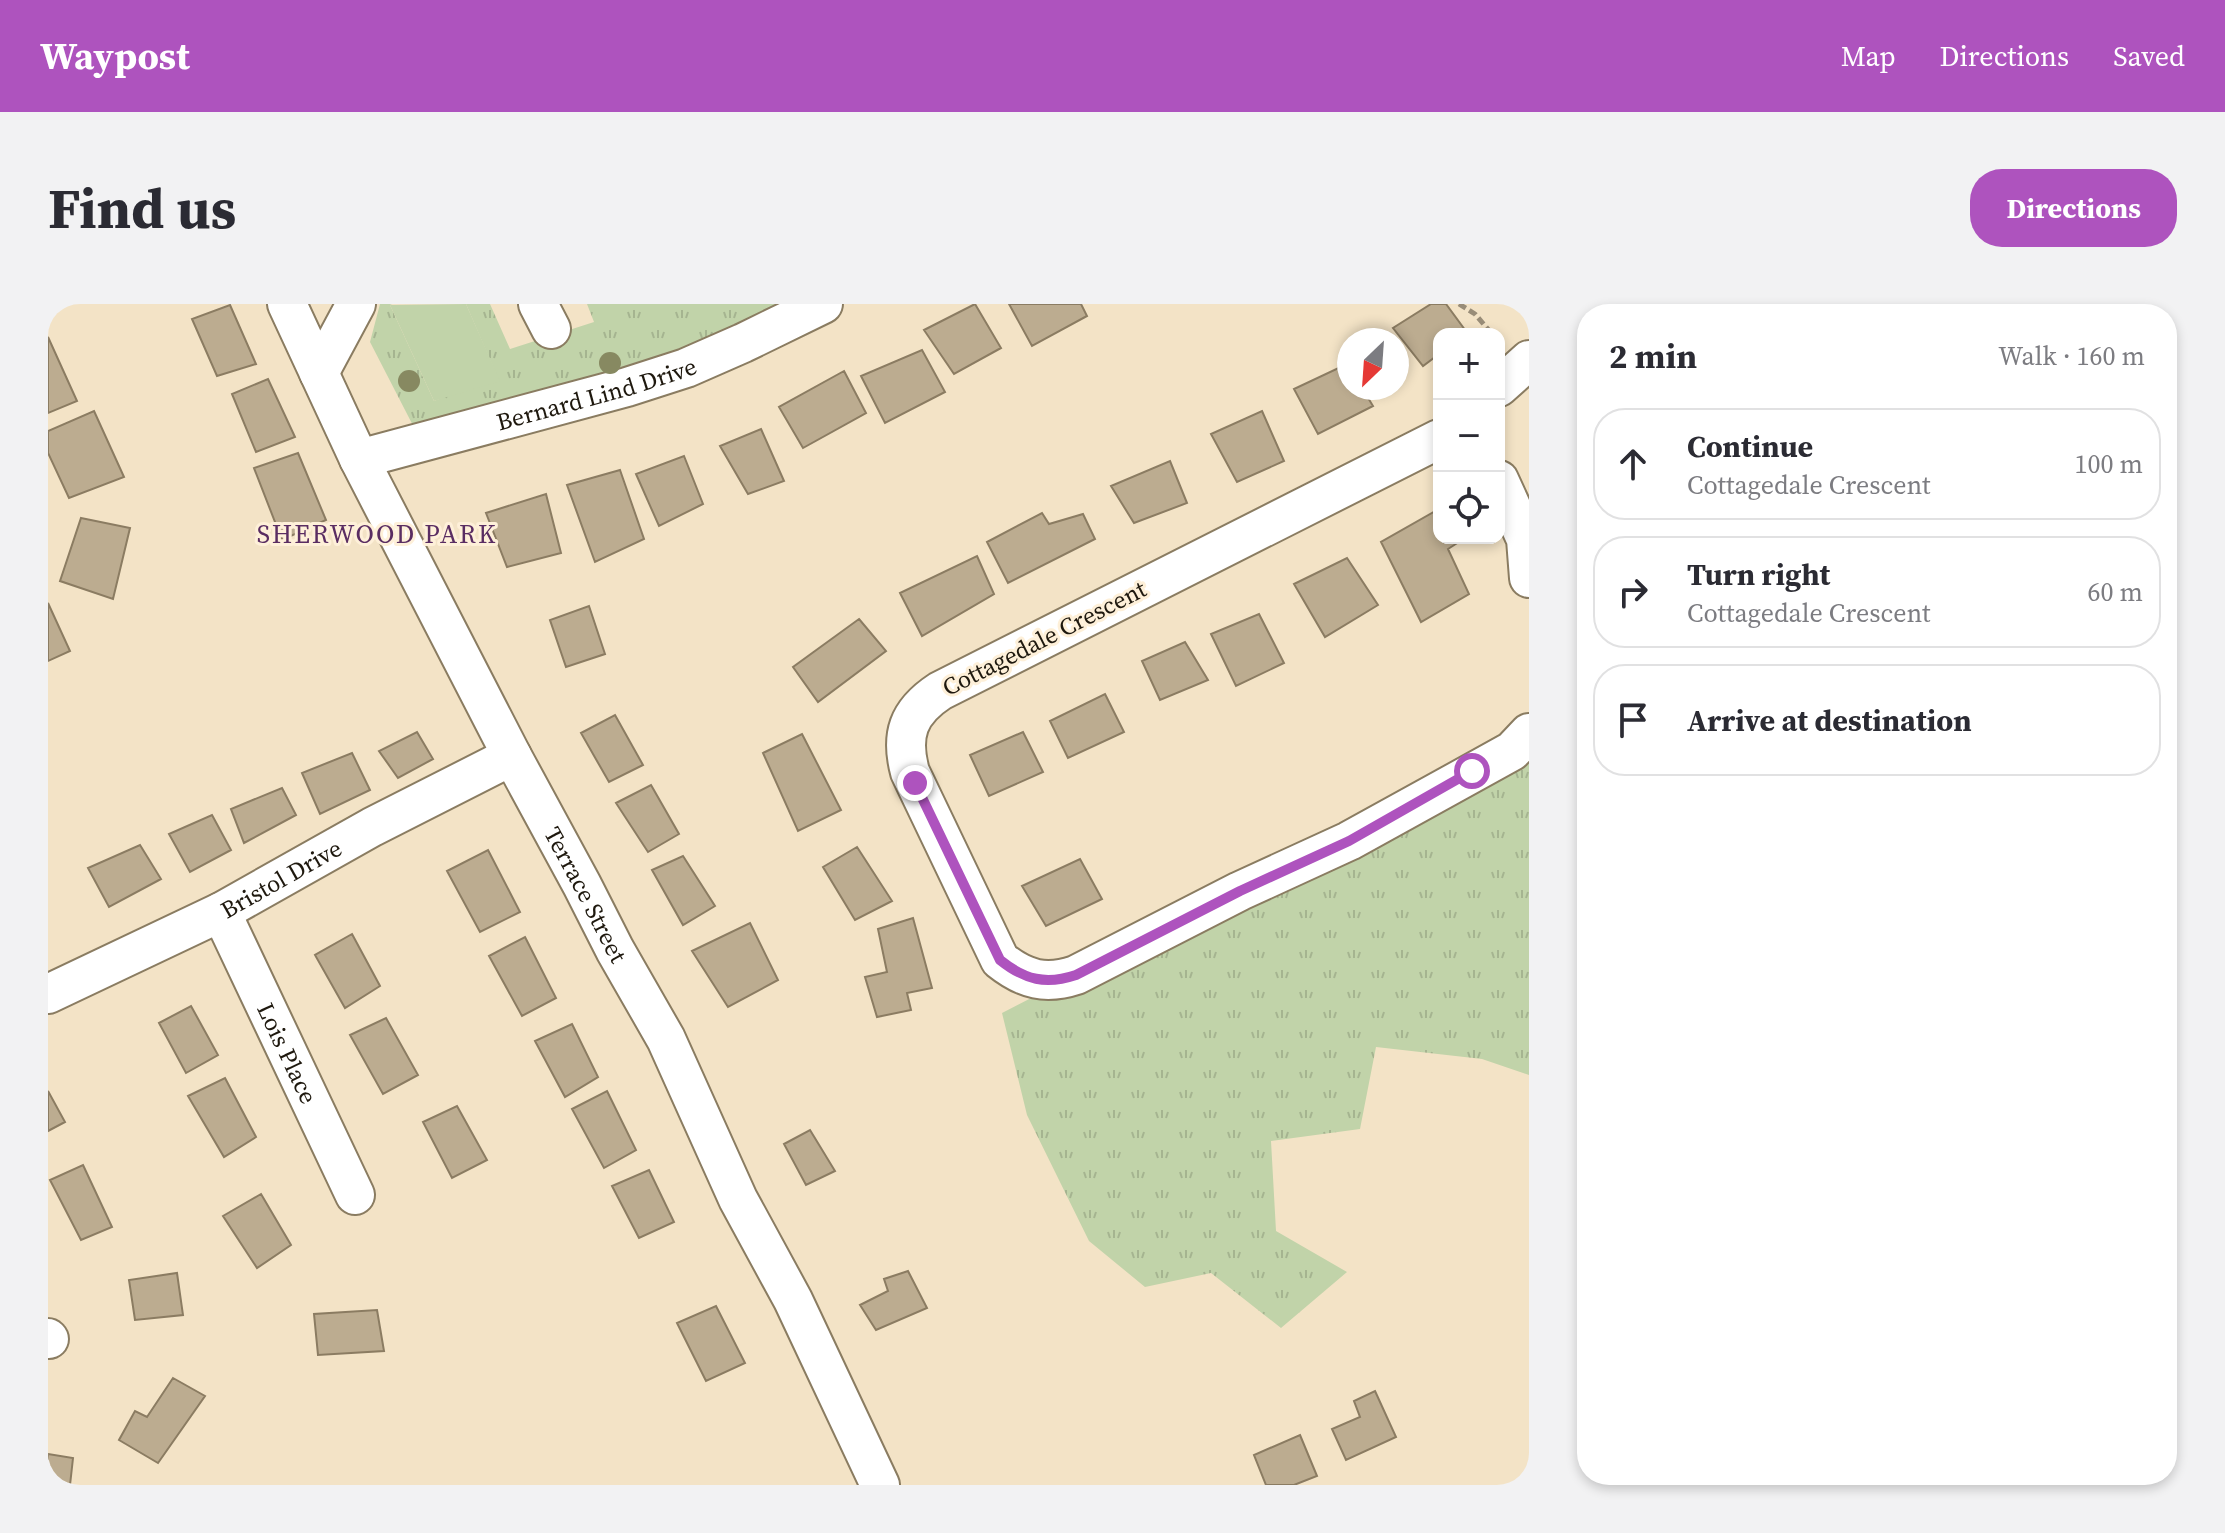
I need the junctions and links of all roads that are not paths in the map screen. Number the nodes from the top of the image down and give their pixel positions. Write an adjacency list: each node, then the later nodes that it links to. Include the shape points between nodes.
1 (287, 304): 5 (street, Terrace Street)
2 (356, 304): 5 (street)
3 (823, 304): 8 (street, Bernard Lind Drive, via 686,368)
4 (1529, 360): 6 (street)
5 (319, 373): 8 (street, Terrace Street)
6 (1505, 382)
7 (1433, 442): 11 (street, Cottagedale Crescent, via 940,691 918,711 907,731 910,772 1000,960 1022,975 1057,981 1349,841 1512,751)
8 (359, 459): 12 (street, Terrace Street)
9 (1505, 493): 10 (street, via 1526,539)
10 (1529, 578)
11 (1529, 733)
12 (512, 756): 13 (street, Bristol Drive); 16 (street, Terrace Street, via 666,1039 738,1199 793,1300)
13 (221, 912): 14 (street, Bristol Drive); 15 (street, Lois Place)
14 (48, 994)
15 (355, 1195)
16 (880, 1485)

